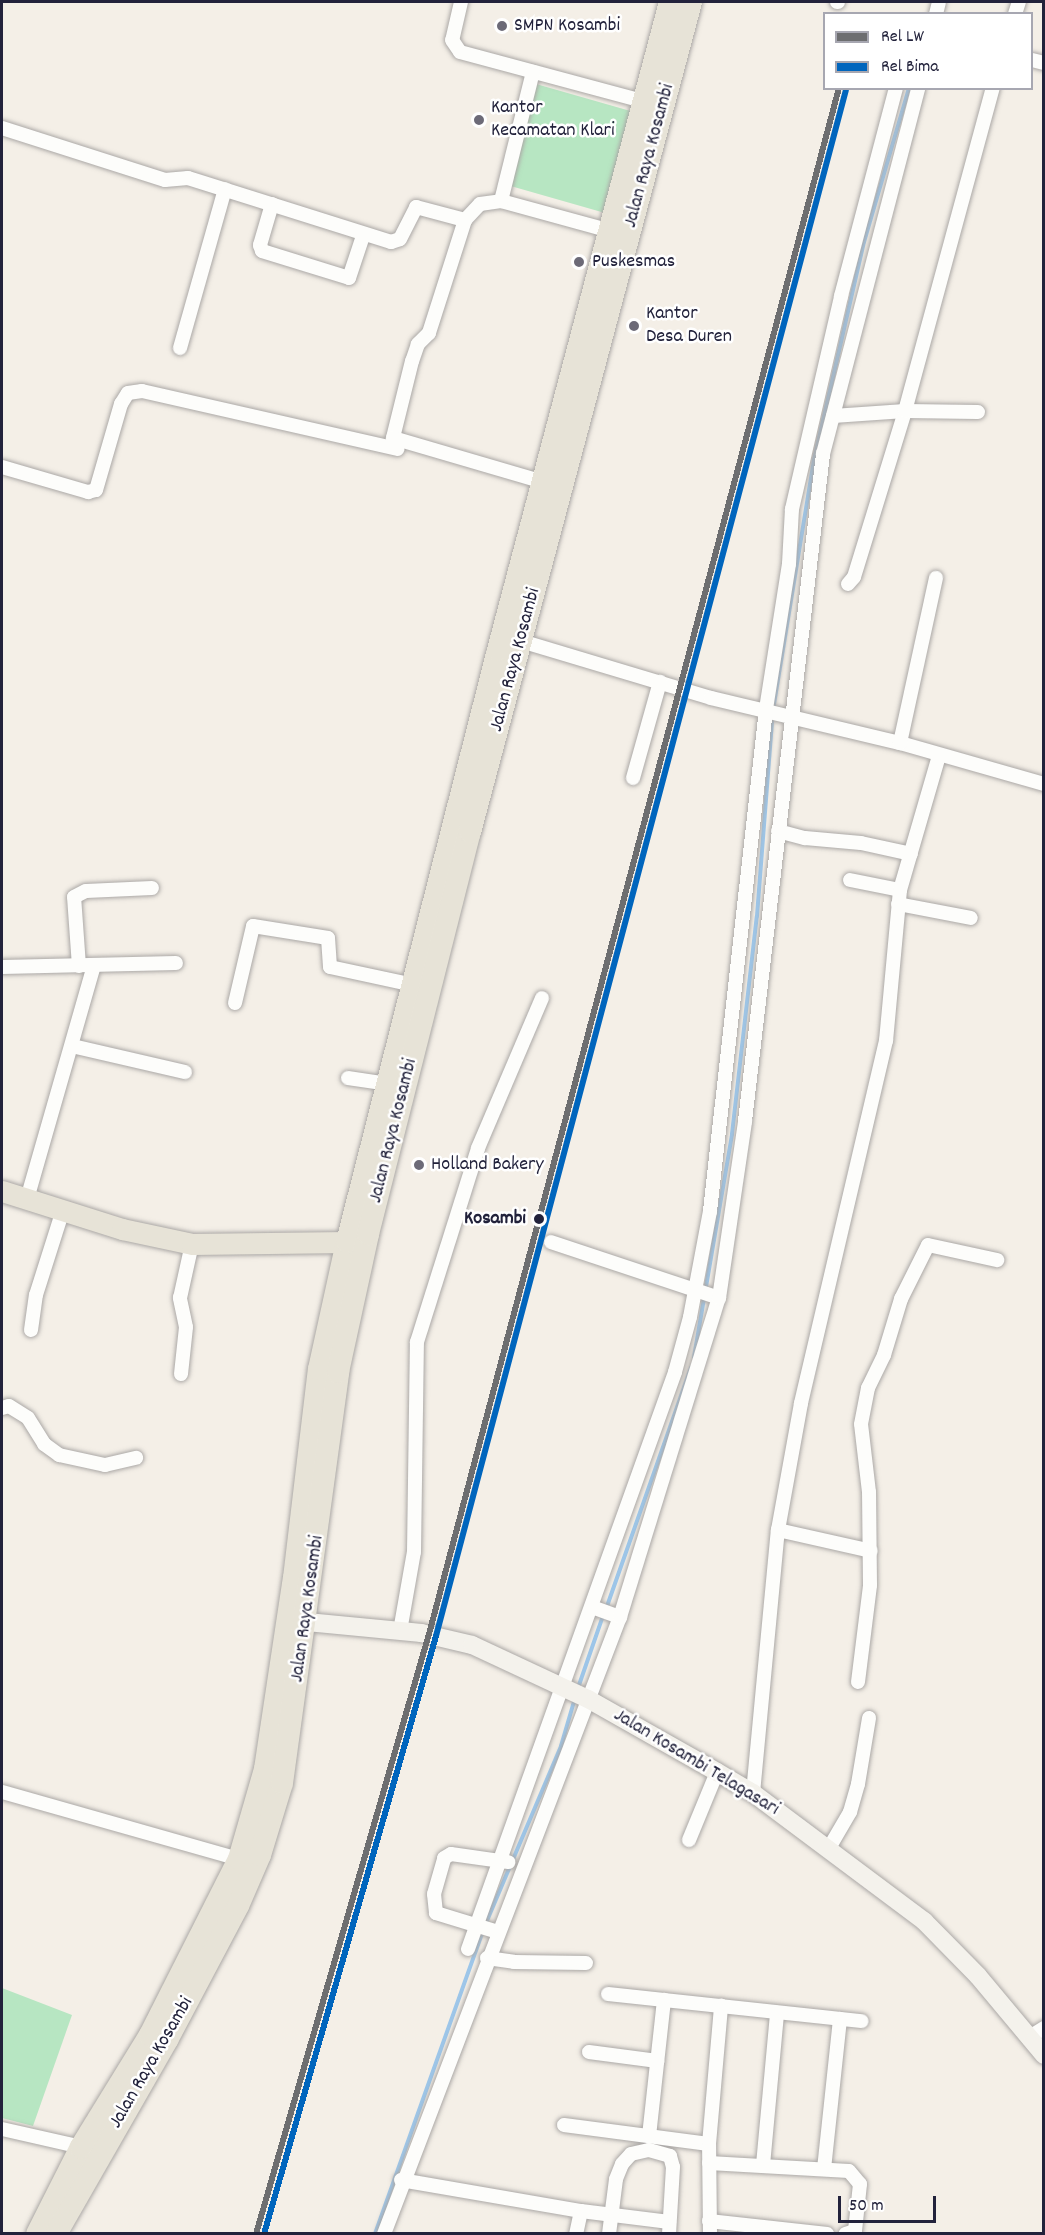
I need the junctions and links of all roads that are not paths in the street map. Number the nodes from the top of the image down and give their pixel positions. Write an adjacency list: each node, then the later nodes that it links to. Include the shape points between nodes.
1 (461, 2): 4 (street, via 452,40 457,50)
2 (670, 2): 7 (highway, Jalan Raya Kosambi)
3 (691, 2): 13 (highway, Jalan Raya Kosambi)
4 (533, 72): 7 (street); 10 (street)
5 (992, 90): 17 (street)
6 (906, 93): 15 (street); 15 (street)
7 (643, 101): 13 (highway, Jalan Raya Kosambi)
8 (2, 128): 9 (street, via 165,180 179,176)
9 (225, 189): 11 (street); 16 (street)
10 (501, 201): 12 (street, via 480,204); 13 (street)
11 (272, 204): 14 (street); 14 (street, via 260,245 262,251 349,278)
12 (465, 220): 14 (street, via 421,206 412,210 398,240 391,243); 23 (street, via 429,333 418,344 412,361 393,438)
13 (618, 233): 23 (highway, Jalan Raya Kosambi); 27 (highway, Jalan Raya Kosambi)
14 (363, 236)
15 (852, 300): 19 (street); 19 (street)
16 (180, 348)
17 (905, 411): 18 (street); 19 (street); 26 (street, via 854,577)
18 (978, 412)
19 (822, 424): 21 (street); 21 (street)
20 (397, 449): 22 (street, via 134,391 121,404 96,490 88,492)
21 (814, 449): 24 (street); 24 (street, via 792,509)
22 (2, 467)
23 (543, 482): 44 (highway, Jalan Raya Kosambi)
24 (798, 565): 29 (street); 29 (street)
25 (936, 578): 30 (street)
26 (848, 584)
27 (521, 641): 28 (street); 67 (highway, Jalan Raya Kosambi, via 365,1245 338,1372)
28 (660, 682): 29 (street); 32 (street)
29 (778, 712): 30 (street); 34 (street); 58 (street, via 710,1211)
30 (900, 743): 31 (street)
31 (939, 756): 33 (street); 35 (street)
32 (633, 778)
33 (1044, 784)
34 (778, 831): 35 (street); 58 (street, via 741,1156)
35 (911, 854): 38 (street)
36 (850, 880): 38 (street)
37 (152, 888): 41 (street, via 86,891 74,897)
38 (899, 897): 39 (street); 63 (street, via 886,1041 803,1391)
39 (971, 918)
40 (176, 963): 42 (street)
41 (79, 966): 42 (street); 43 (street)
42 (94, 966): 47 (street)
43 (2, 967)
44 (413, 985): 46 (street, via 330,968 328,938 253,926); 50 (highway, Jalan Raya Kosambi)
45 (542, 998): 68 (street, via 478,1148 417,1342 414,1552)
46 (235, 1003)
47 (72, 1046): 48 (street); 52 (street)
48 (185, 1072)
49 (348, 1078): 50 (street)
50 (388, 1084): 54 (highway, Jalan Raya Kosambi)
51 (2, 1191): 52 (main road)
52 (27, 1199): 53 (main road)
53 (63, 1210): 56 (main road, via 122,1229); 59 (street, via 36,1295)
54 (347, 1242): 56 (main road); 77 (highway, Jalan Raya Kosambi, via 319,1369 294,1578 265,1769)
55 (551, 1242): 58 (street)
56 (192, 1244): 60 (street, via 180,1298 186,1328)
57 (997, 1260): 64 (street, via 928,1245 901,1299 861,1410)
58 (708, 1294): 65 (street, via 675,1372); 66 (street)
59 (31, 1330)
60 (182, 1374)
61 (4, 1404): 62 (street, via 28,1418 44,1444 59,1455 105,1465)
62 (136, 1458)
63 (778, 1530): 64 (street); 74 (street)
64 (871, 1551): 69 (street)
65 (596, 1609): 66 (street); 70 (street)
66 (617, 1616): 70 (street)
67 (307, 1622): 68 (main road, Jalan Kosambi Telagasari); 108 (highway, Jalan Raya Kosambi, via 282,1782 260,1855 238,1906 167,2040)
68 (400, 1631): 70 (main road, Jalan Kosambi Telagasari, via 472,1645)
69 (858, 1682)
70 (574, 1692): 72 (main road, Jalan Kosambi Telagasari); 78 (street); 78 (street)
71 (869, 1718): 76 (street, via 856,1794)
72 (717, 1772): 74 (main road, Jalan Kosambi Telagasari); 75 (street)
73 (2, 1791): 77 (street)
74 (753, 1793): 76 (main road, Jalan Kosambi Telagasari)
75 (689, 1840)
76 (829, 1848): 89 (main road, Jalan Kosambi Telagasari, via 924,1921)
77 (239, 1859): 97 (highway, Jalan Raya Kosambi, via 150,2035)
78 (512, 1863): 79 (street); 79 (street); 79 (street, via 451,1854 444,1858 434,1894 436,1913)
79 (487, 1928): 80 (street); 81 (street)
80 (468, 1949)
81 (487, 1958): 82 (street); 101 (street)
82 (586, 1963)
83 (608, 1994): 84 (street)
84 (664, 2000): 85 (street); 92 (street)
85 (721, 2006): 86 (street); 96 (street)
86 (777, 2013): 87 (street); 99 (street)
87 (840, 2019): 88 (street); 100 (street)
88 (862, 2021)
89 (1036, 2033): 91 (main road, Jalan Kosambi Telagasari)
90 (589, 2052): 92 (street)
91 (1044, 2055)
92 (657, 2061): 95 (street)
93 (564, 2124): 95 (street)
94 (2, 2129): 97 (street)
95 (649, 2136): 96 (street)
96 (709, 2144): 98 (street)
97 (81, 2147): 107 (highway, Jalan Raya Kosambi)
98 (709, 2163): 99 (street); 104 (street)
99 (763, 2165): 100 (street)
100 (824, 2169): 113 (street, via 849,2171 860,2184 855,2231)
101 (401, 2180): 102 (street); 109 (street)
102 (581, 2211): 103 (street); 110 (street)
103 (610, 2216): 105 (street); 105 (street, via 622,2164 631,2154 649,2151 670,2156 673,2168); 111 (street)
104 (709, 2227): 106 (street)
105 (669, 2228)
106 (772, 2230): 112 (street)
107 (37, 2234)
108 (56, 2234)
109 (384, 2234)
110 (576, 2234)
111 (609, 2234)
112 (826, 2234)
113 (845, 2234)

